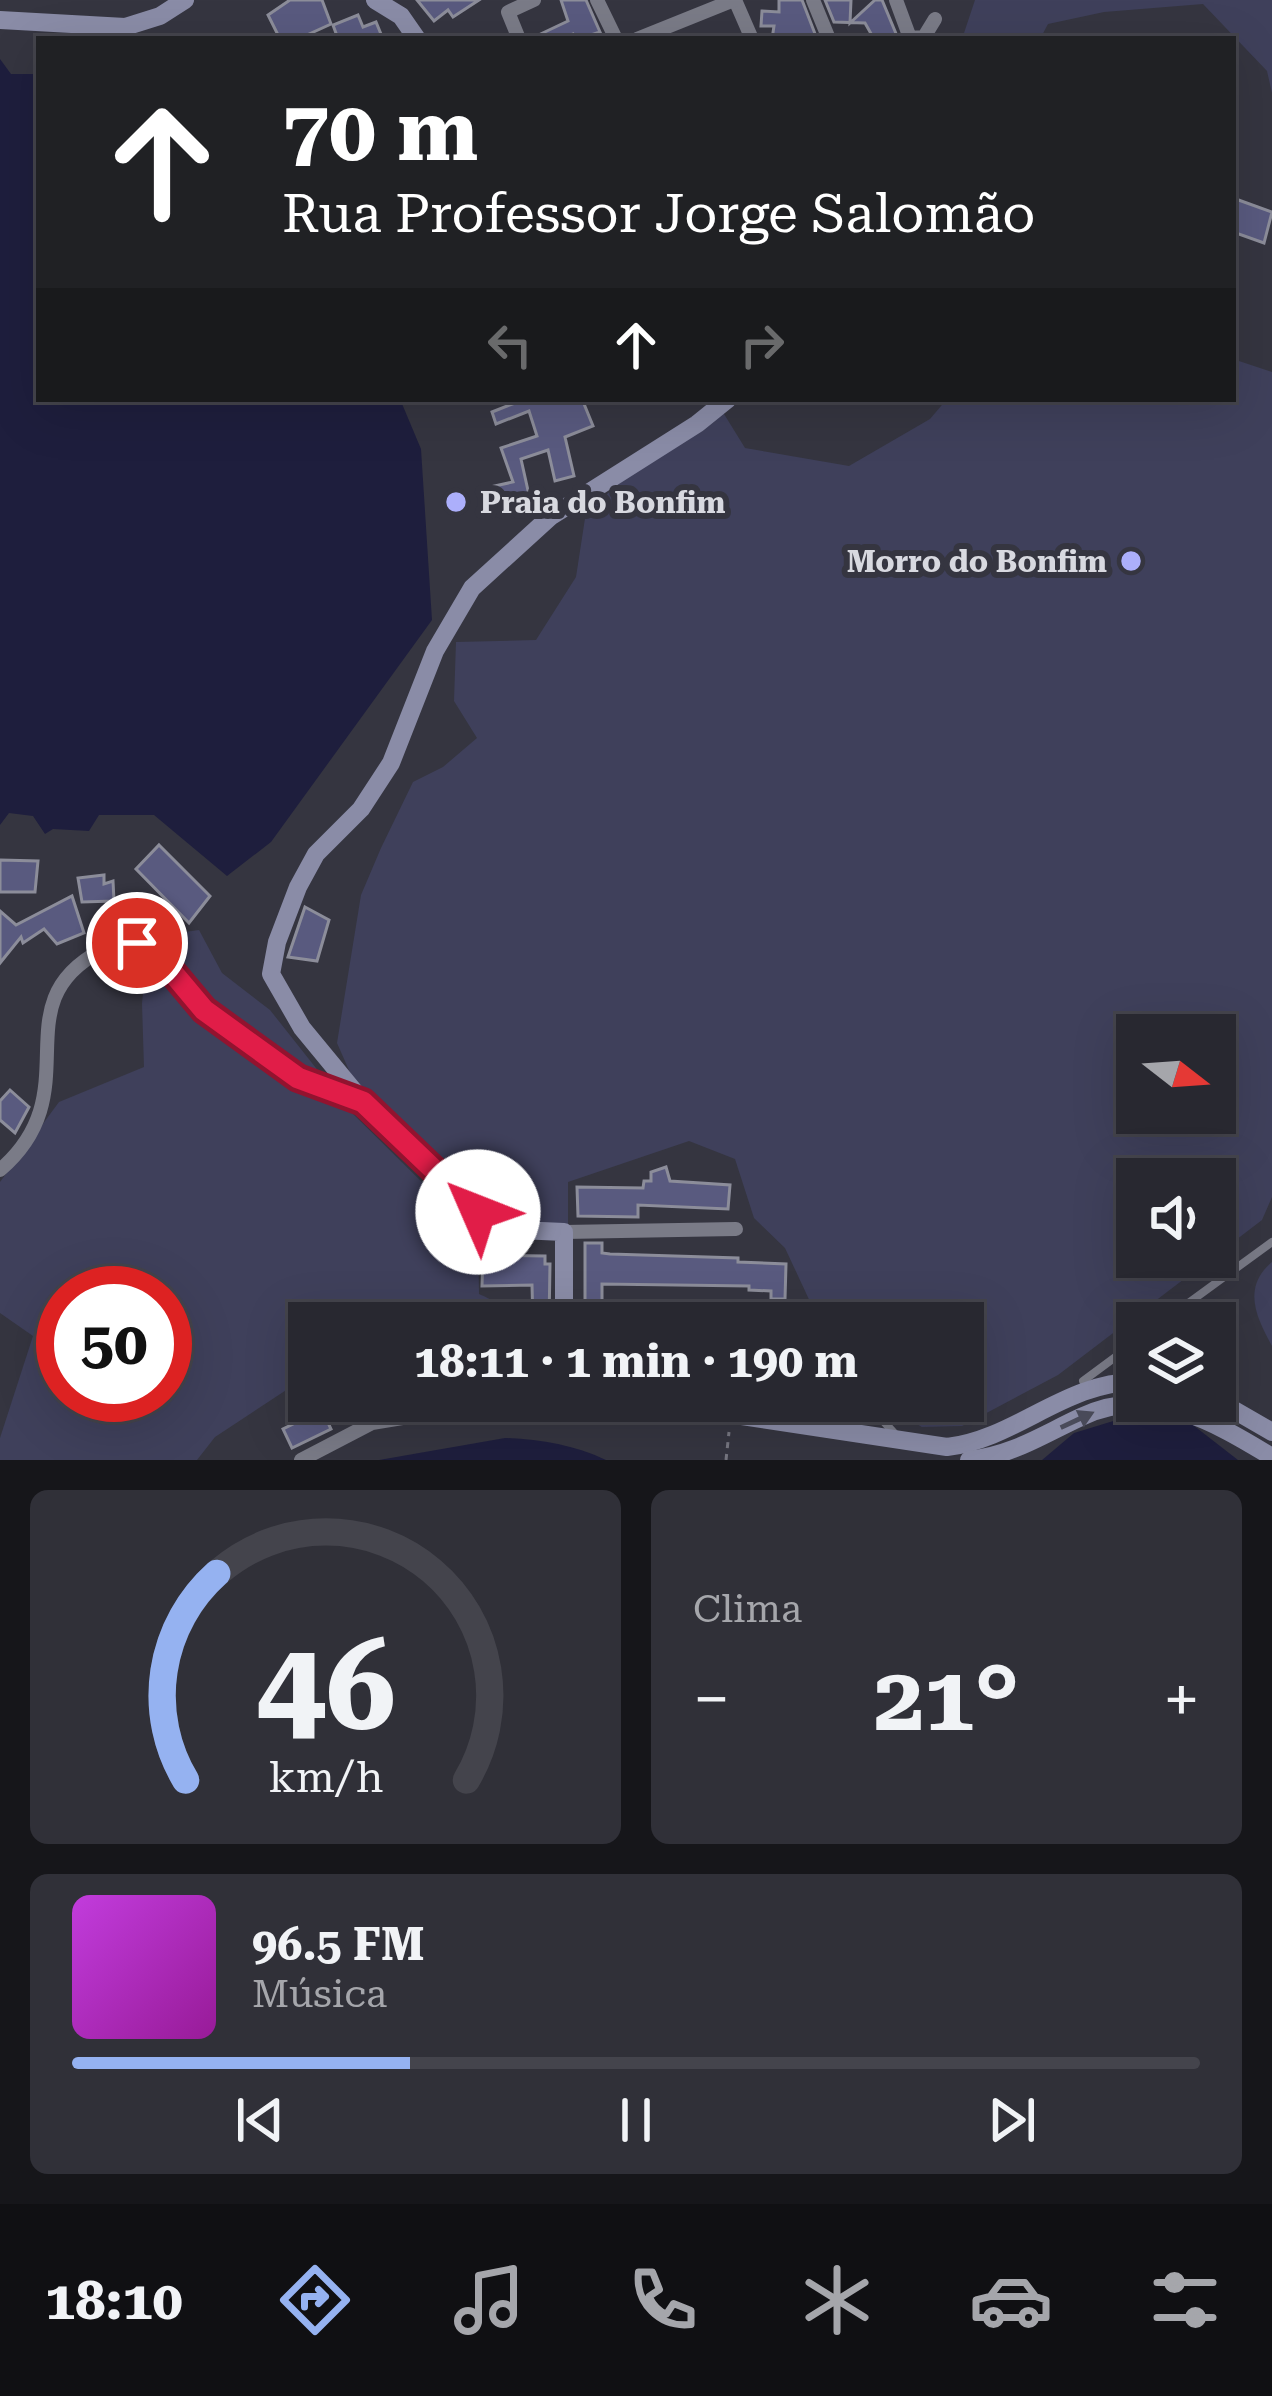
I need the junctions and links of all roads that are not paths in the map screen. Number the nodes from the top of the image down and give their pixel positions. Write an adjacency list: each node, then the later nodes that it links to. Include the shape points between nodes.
1 (185, 0): 10 (main road, via 125,27)
2 (375, 0): 12 (main road)
3 (534, 0): 13 (street, via 508,12)
4 (597, 0): 14 (street)
5 (735, 0): 8 (street); 15 (street)
6 (813, 0): 16 (street)
7 (896, 0): 17 (street)
8 (694, 7): 11 (street)
9 (935, 19): 18 (street)
10 (0, 20)
11 (675, 32)
12 (415, 36)
13 (518, 36)
14 (615, 36)
15 (751, 36)
16 (829, 36)
17 (909, 36)
18 (925, 36)
19 (724, 402): 20 (main road, via 550,517 472,588 436,651 391,763 298,887 272,974 302,1028)
20 (363, 1102): 21 (street, via 298,1078 204,1010 157,954 116,944 47,981 35,1004 37,1114); 23 (main road, via 478,1212 519,1230)
21 (0, 1170)
22 (736, 1229): 23 (street)
23 (564, 1232): 25 (main road)
24 (1272, 1242): 26 (lane)
25 (564, 1302)
26 (1190, 1302)
27 (1116, 1357): 29 (lane, via 1083,1381)
28 (1116, 1382): 29 (main road)
29 (1086, 1388): 35 (main road, via 986,1438)
30 (1236, 1411): 34 (main road)
31 (378, 1422): 37 (street)
32 (779, 1422): 35 (main road)
33 (886, 1422): 35 (lane)
34 (1272, 1432)
35 (910, 1444): 38 (main road)
36 (1272, 1457): 39 (main road, one-way to 36, via 1016,1450 1084,1415 1129,1404 1189,1412)
37 (301, 1460)
38 (958, 1460)
39 (969, 1460)

